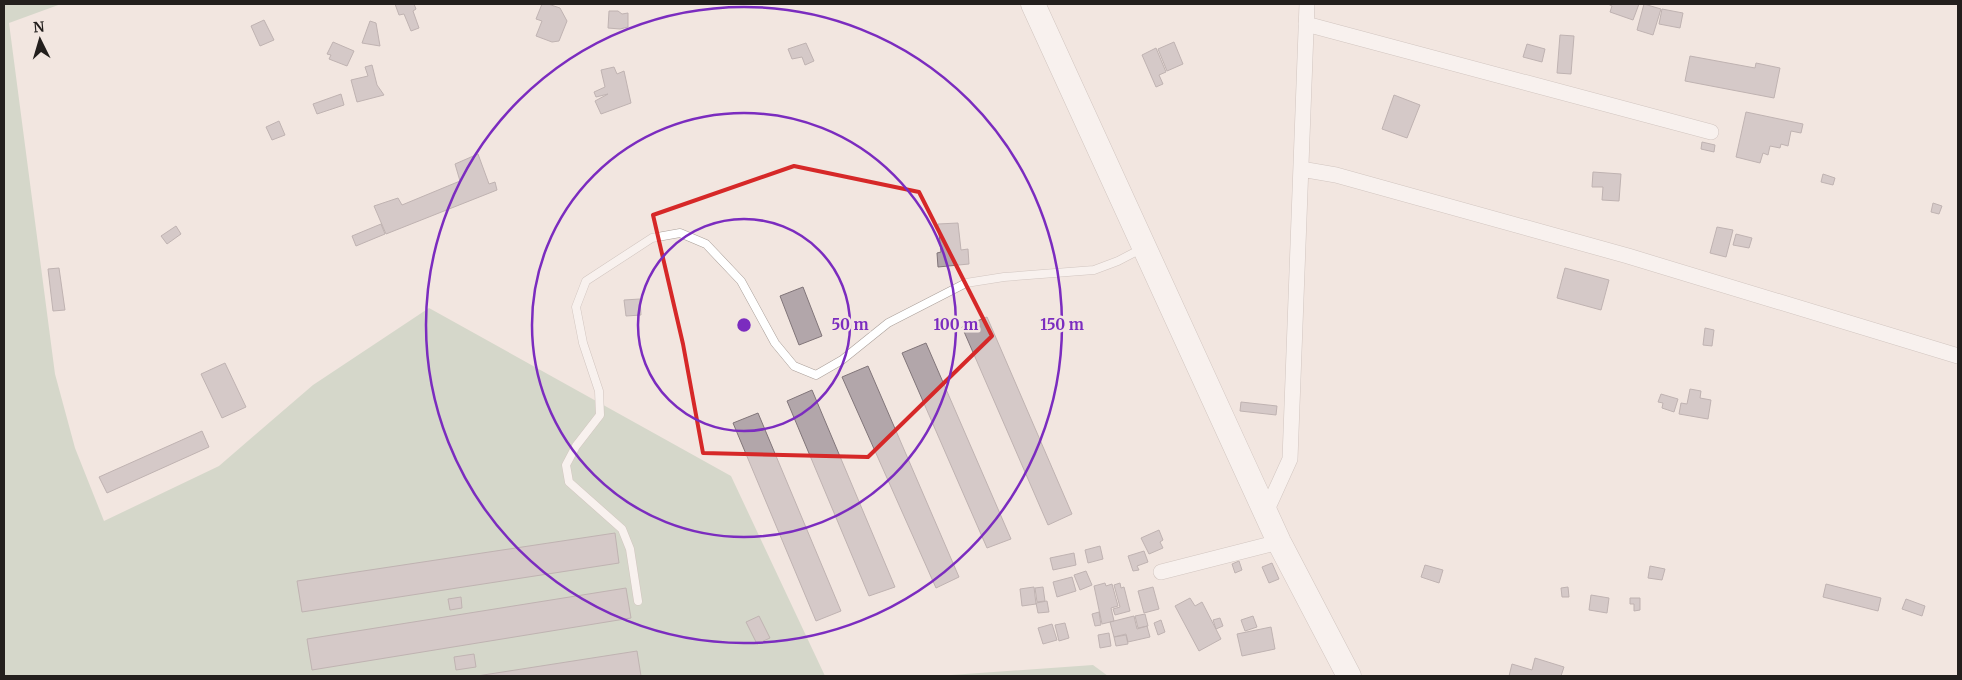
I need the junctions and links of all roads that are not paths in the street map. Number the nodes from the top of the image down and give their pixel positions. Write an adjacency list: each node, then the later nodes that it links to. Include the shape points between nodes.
1 (1033, 4): 6 (main road)
2 (1308, 4): 3 (street)
3 (1306, 24): 4 (street); 5 (street)
4 (1710, 132)
5 (1301, 169): 7 (street, via 1336,175 1628,256); 8 (street, via 1290,459)
6 (1143, 248): 8 (main road); 11 (lane, via 1094,270 1004,276 966,283 888,323 842,360 816,375 794,366 775,343 740,281 706,244 680,233 652,238 586,281 576,307 583,343 599,391 600,415 566,465 569,482 622,529 630,549)
7 (1958, 356)
8 (1266, 512): 9 (main road)
9 (1279, 542): 10 (street); 12 (main road)
10 (1161, 572)
11 (638, 601)
12 (1349, 676)

